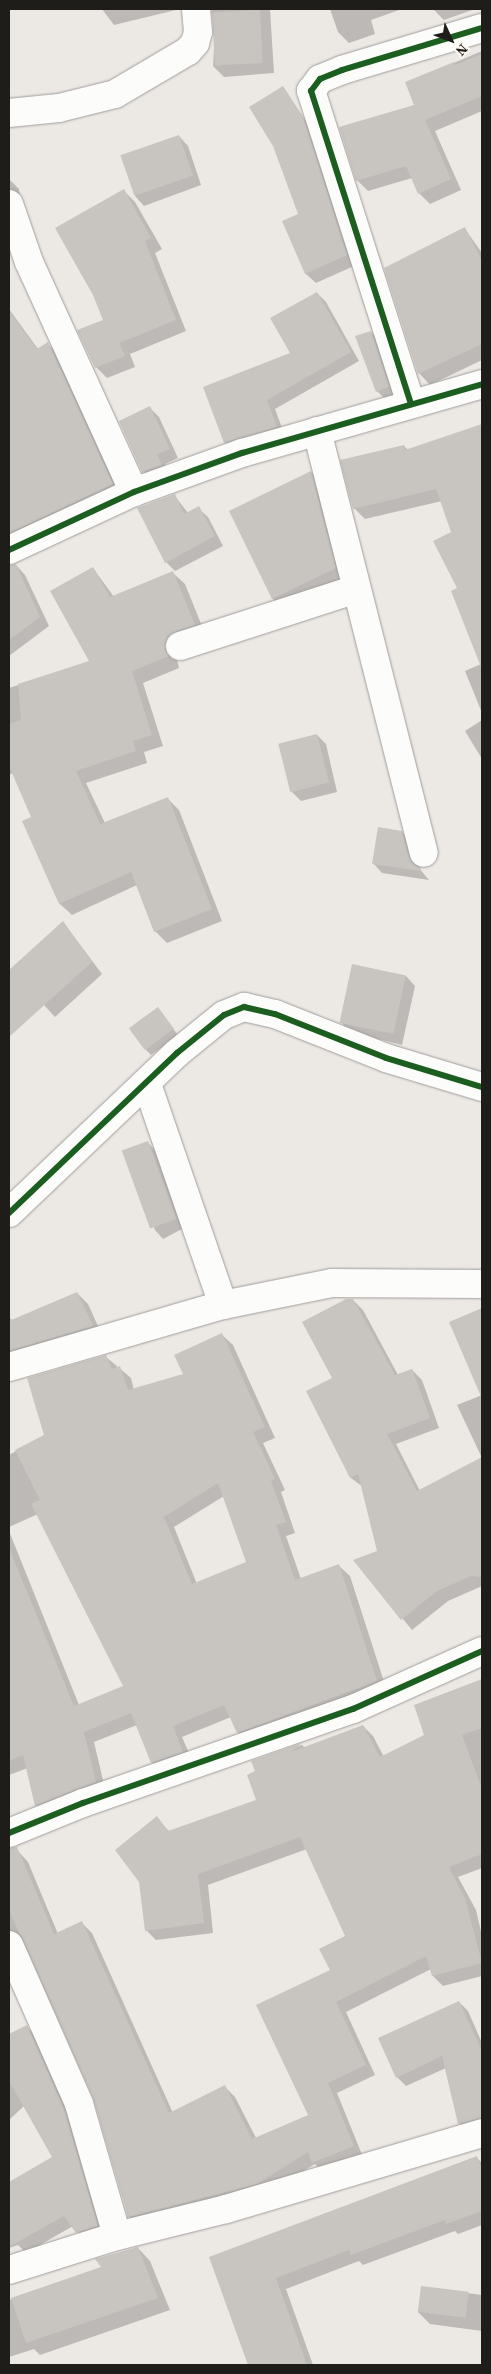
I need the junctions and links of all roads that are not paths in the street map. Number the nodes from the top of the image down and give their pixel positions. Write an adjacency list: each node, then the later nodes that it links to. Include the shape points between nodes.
1 (196, 9): 3 (street, via 198,32 188,52 115,94 59,108)
2 (482, 28): 6 (street, via 342,70 320,79 311,91)
3 (9, 113)
4 (9, 204): 8 (street, via 29,262)
5 (482, 384): 6 (street)
6 (411, 404): 7 (street)
7 (317, 431): 8 (street, via 242,453); 10 (street)
8 (134, 492): 9 (street)
9 (9, 550)
10 (356, 589): 11 (street); 12 (street)
11 (180, 646)
12 (424, 853)
13 (147, 1084): 14 (street, via 177,1053 224,1015 244,1007 274,1014 386,1058); 15 (street); 17 (street)
14 (482, 1087)
15 (9, 1213)
16 (482, 1284): 17 (street, via 332,1283)
17 (223, 1305): 18 (street)
18 (9, 1367)
19 (482, 1651): 20 (street, via 352,1710 83,1803)
20 (9, 1833)
21 (9, 1945): 23 (street, via 79,2104)
22 (482, 2133): 23 (street, via 226,2209)
23 (117, 2236): 24 (street)
24 (9, 2270)

